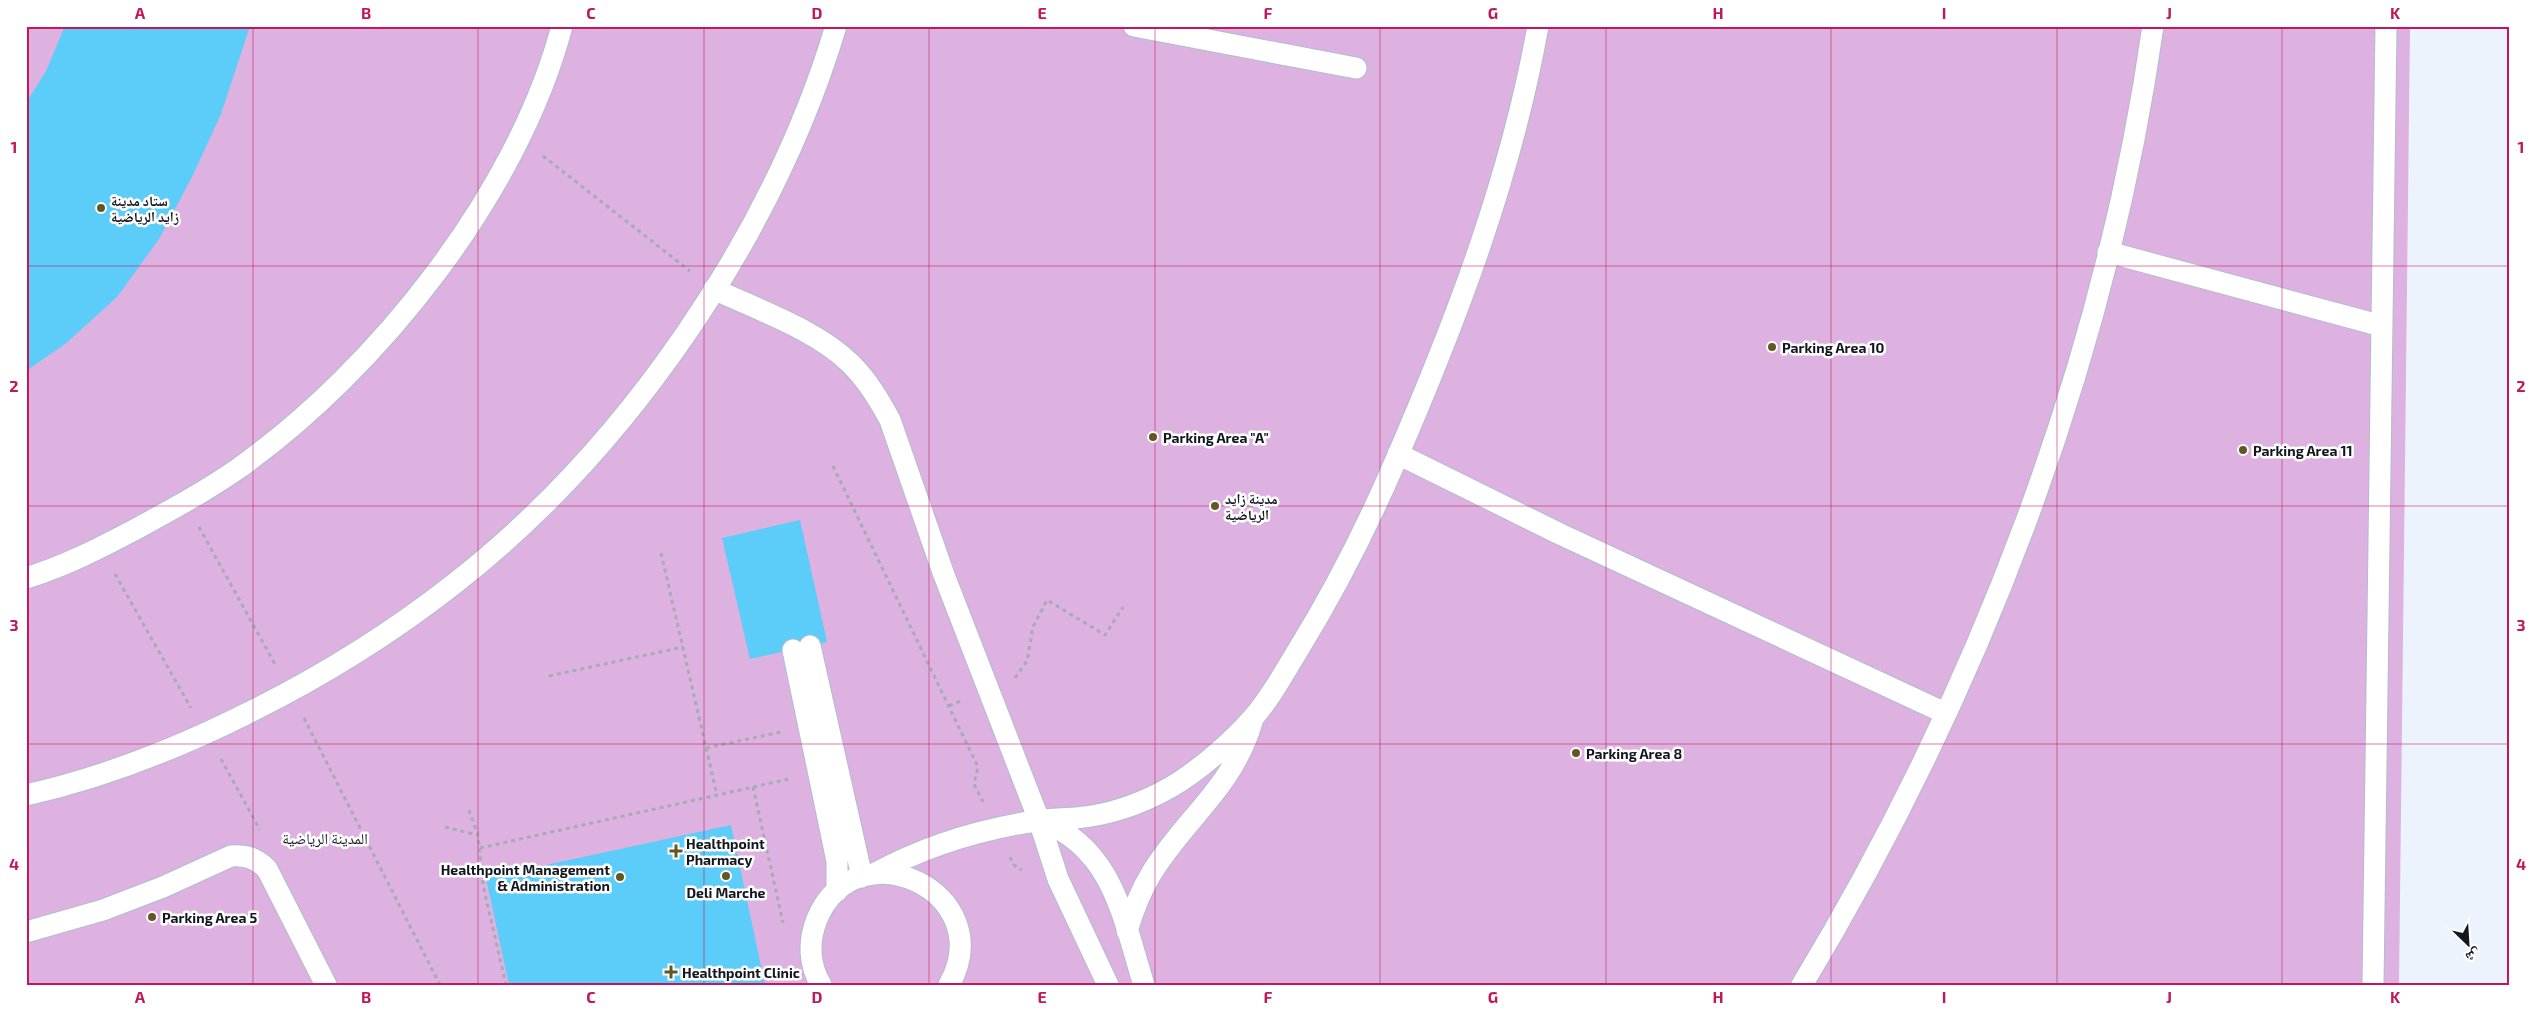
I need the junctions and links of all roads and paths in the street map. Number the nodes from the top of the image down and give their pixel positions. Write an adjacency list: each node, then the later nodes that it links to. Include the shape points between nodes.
1 (562, 26): 8 (lane)
2 (836, 26): 10 (lane, via 796,138 758,216)
3 (1134, 26): 7 (lane)
4 (1538, 26): 12 (lane, via 1518,118 1494,205 1434,373)
5 (2153, 26): 9 (lane, via 2128,171)
6 (2386, 26): 11 (lane)
7 (1356, 68)
8 (519, 138): 10 (path); 14 (lane, via 466,229 407,310 363,361 267,446)
9 (2108, 252): 11 (lane); 24 (lane, via 2038,487)
10 (714, 289): 21 (lane, via 832,349 850,363 879,400 890,420); 22 (lane, via 659,370 597,447 529,519 455,583 375,642)
11 (2382, 326): 54 (lane)
12 (1398, 454): 24 (lane, via 1560,534); 25 (lane, via 1348,564 1291,662)
13 (833, 466): 23 (path)
14 (186, 503): 15 (lane); 22 (path)
15 (100, 548): 17 (lane); 26 (path)
16 (661, 553): 19 (path)
17 (26, 578)
18 (1123, 607): 21 (path, via 1105,635 1047,600 1033,627 1022,672 1014,680)
19 (683, 646): 20 (path); 28 (path)
20 (549, 676)
21 (988, 690): 23 (path); 34 (lane)
22 (290, 692): 26 (lane); 47 (path)
23 (949, 706): 36 (path, via 978,767 974,784)
24 (1945, 713): 53 (lane, via 1876,857)
25 (1252, 719): 34 (lane, via 1197,770 1163,791 1110,811 1078,818); 43 (lane, via 1243,747 1226,780 1152,873 1133,910)
26 (206, 734): 32 (lane, via 125,766); 39 (path, via 259,826 264,844)
27 (785, 741): 28 (path, via 783,732)
28 (706, 748): 31 (path)
29 (793, 778): 30 (path)
30 (753, 787): 31 (path); 45 (path)
31 (717, 795): 38 (path)
32 (26, 796)
33 (469, 810): 37 (path)
34 (1038, 820): 36 (lane); 43 (lane, via 1063,829 1091,854 1111,884); 51 (lane, via 1058,879)
35 (445, 827): 37 (path)
36 (996, 828): 40 (path, via 1014,865); 41 (lane, via 936,844)
37 (478, 835): 38 (path)
38 (480, 848): 48 (path, via 484,885)
39 (260, 862): 44 (lane, via 241,855 231,856 102,910); 46 (lane, via 272,877)
40 (1028, 875)
41 (868, 876): 42 (lane); 42 (lane, via 802,648 837,861); 50 (lane, via 897,874 918,881 936,893 950,910 958,931 960,952)
42 (837, 891): 49 (lane, via 822,908 813,930 811,952 815,974)
43 (1127, 931): 52 (lane)
44 (26, 932)
45 (785, 932)
46 (326, 985)
47 (440, 985)
48 (506, 985)
49 (821, 985)
50 (949, 985)
51 (1108, 985)
52 (1144, 985)
53 (1802, 985)
54 (2373, 985)

